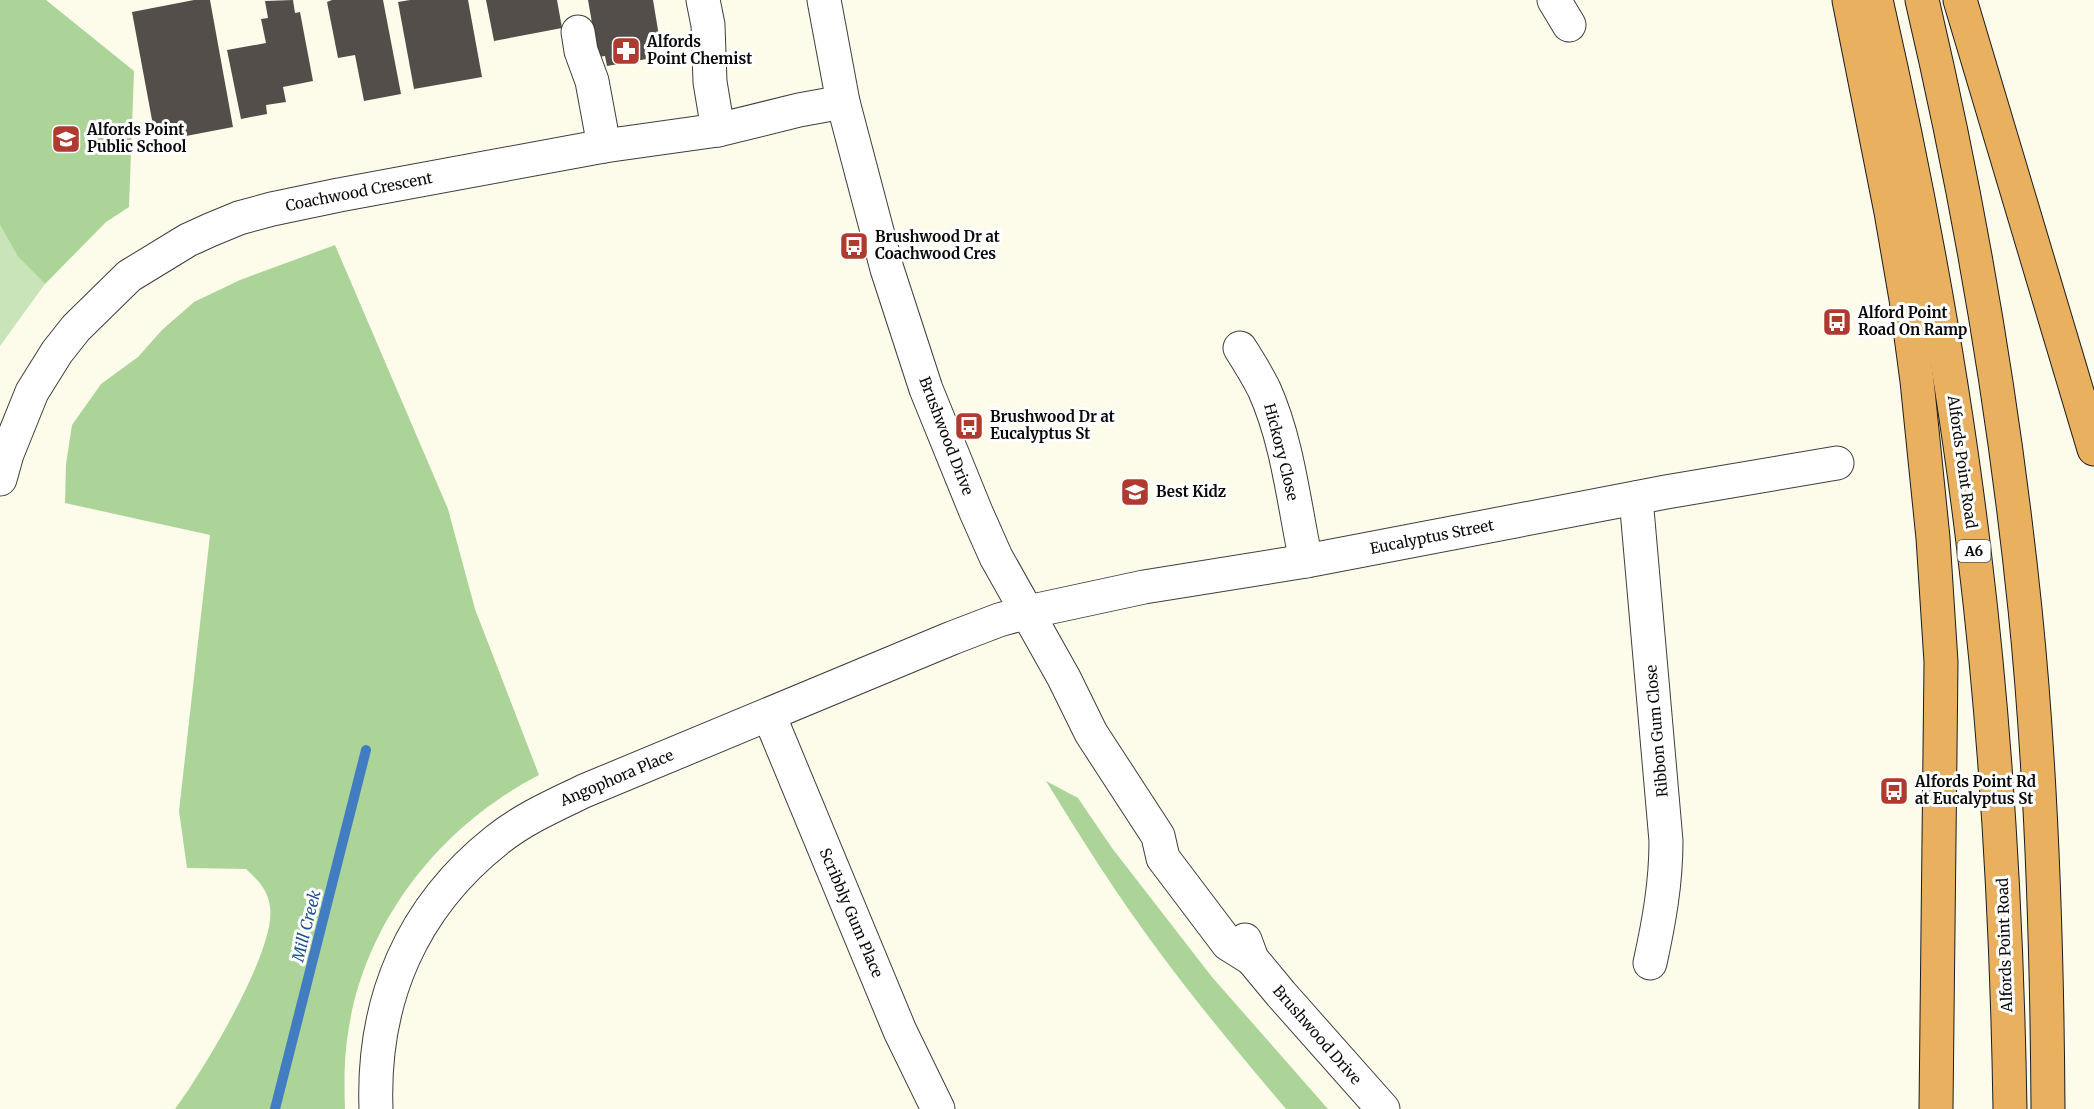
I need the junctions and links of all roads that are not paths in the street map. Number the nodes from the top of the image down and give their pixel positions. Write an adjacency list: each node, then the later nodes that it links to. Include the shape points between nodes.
1 (704, 0): 9 (street)
2 (824, 0): 8 (street, Brushwood Drive)
3 (1849, 0): 23 (highway, via 1906,299 1934,548 1941,662)
4 (1876, 0): 24 (highway, Alfords Point Road / A6, via 1928,249 1959,433 1975,560 2002,861)
5 (1922, 0): 25 (highway, via 1957,162 1990,347 2018,550 2036,740 2044,883)
6 (1959, 0): 12 (highway)
7 (578, 32): 10 (street)
8 (843, 102): 9 (street, Coachwood Crescent); 17 (street, Brushwood Drive, via 887,269 926,390 996,557)
9 (718, 130): 10 (street, Coachwood Crescent)
10 (604, 146): 14 (street, Coachwood Crescent, via 273,209 239,218 188,240 129,276 75,328 32,392)
11 (1240, 348): 16 (street, Hickory Close, via 1264,390 1275,420)
12 (2094, 449)
13 (1837, 463): 15 (street, Eucalyptus Street)
14 (0, 478)
15 (1636, 498): 16 (street, Eucalyptus Street); 19 (street, Ribbon Gum Close, via 1666,841 1666,877)
16 (1306, 561): 17 (street, Eucalyptus Street, via 1144,587)
17 (1028, 612): 18 (street, Angophora Place, via 952,638); 22 (street, Brushwood Drive, via 1091,734 1158,836 1180,850 1242,933 1252,960)
18 (769, 716): 20 (street, Angophora Place, via 584,791 540,813 498,839 458,874 428,913 390,990 375,1075); 21 (street, Scribbly Gum Place, via 892,1012)
19 (1650, 963)
20 (376, 1109)
21 (938, 1109)
22 (1383, 1109)
23 (1936, 1109)
24 (2010, 1109)
25 (2048, 1109)

